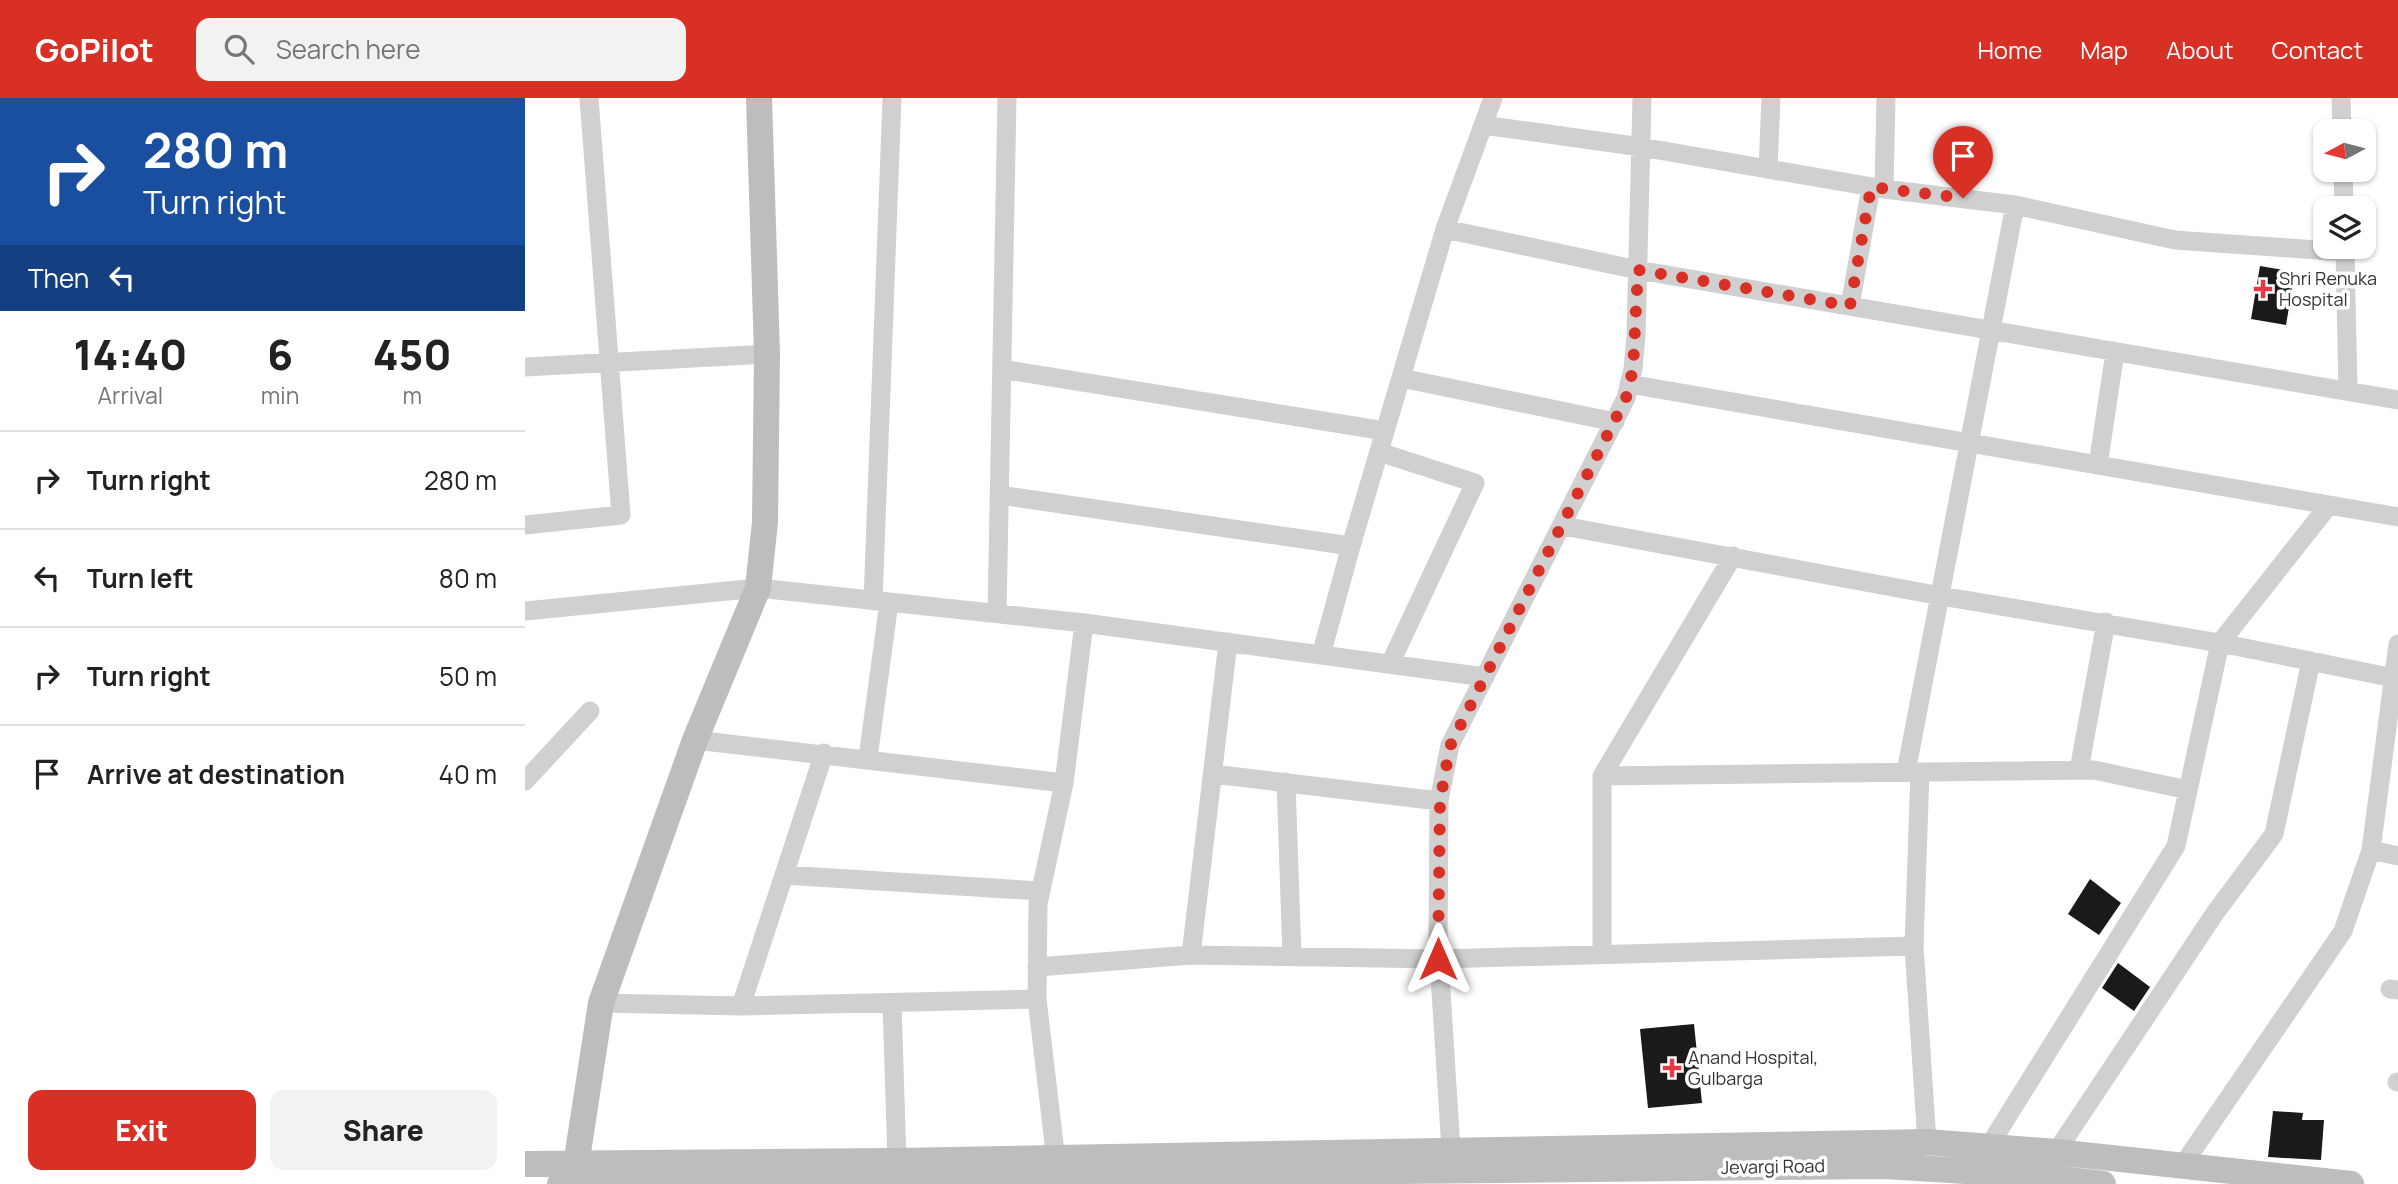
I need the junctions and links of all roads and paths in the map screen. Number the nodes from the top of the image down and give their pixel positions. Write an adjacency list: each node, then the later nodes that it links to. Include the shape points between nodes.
1 (589, 98): 24 (street)
2 (759, 98): 23 (main road)
3 (892, 98): 45 (street)
4 (1007, 98): 26 (street)
5 (1493, 98): 11 (street)
6 (1642, 98): 12 (street)
7 (1772, 98): 13 (street)
8 (1886, 98): 14 (street)
9 (2341, 98): 10 (street)
10 (2342, 119)
11 (1483, 125): 12 (street); 16 (street)
12 (1641, 147): 13 (street); 19 (street)
13 (1769, 169): 14 (street)
14 (1877, 188): 15 (street); 20 (street)
15 (2015, 205): 17 (street, via 2175,240); 21 (street)
16 (1445, 229): 19 (street); 27 (street)
17 (2313, 247)
18 (2345, 259): 29 (street)
19 (1638, 270): 20 (street); 28 (street)
20 (1850, 306): 21 (street)
21 (1989, 330): 22 (street); 33 (street)
22 (2115, 352): 29 (street); 35 (street)
23 (767, 354): 24 (street); 43 (main road, via 765,522)
24 (609, 364): 25 (street); 39 (street, via 621,516)
25 (525, 368)
26 (1002, 369): 32 (street); 36 (street)
27 (1401, 378): 31 (street); 32 (street)
28 (1629, 384): 31 (street); 33 (street)
29 (2348, 391): 30 (street)
30 (2398, 400)
31 (1615, 422): 40 (street)
32 (1385, 431): 34 (street)
33 (1967, 442): 35 (street); 44 (street)
34 (1379, 452): 41 (street); 55 (street, via 1475,482)
35 (2098, 465): 37 (street)
36 (999, 495): 41 (street); 47 (street)
37 (2329, 505): 38 (street); 51 (street)
38 (2398, 517)
39 (525, 526)
40 (1563, 526): 42 (street); 56 (street)
41 (1351, 545): 53 (street)
42 (1733, 556): 44 (street); 66 (street)
43 (758, 588): 45 (street); 46 (street); 59 (main road)
44 (1941, 596): 48 (street); 63 (street)
45 (881, 601): 47 (street); 61 (street)
46 (525, 611)
47 (997, 613): 49 (street)
48 (2106, 622): 51 (street); 62 (street)
49 (1084, 623): 50 (street); 69 (street)
50 (1229, 642): 53 (street); 65 (street)
51 (2220, 643): 54 (street); 70 (street)
52 (2398, 644): 57 (street)
53 (1321, 654): 55 (street)
54 (2311, 661): 57 (street); 88 (street, via 2274,834 2215,913)
55 (1390, 664): 56 (street)
56 (1485, 677): 71 (street, via 1450,746)
57 (2394, 678): 64 (street)
58 (590, 711): 67 (street)
59 (695, 740): 60 (street); 83 (main road)
60 (824, 753): 61 (street); 74 (street)
61 (868, 758): 69 (street)
62 (2079, 770): 63 (street); 70 (street, via 2094,769)
63 (1913, 772): 66 (street); 76 (street)
64 (2390, 772): 72 (street)
65 (1213, 774): 68 (street); 78 (street)
66 (1602, 776): 77 (street)
67 (525, 781)
68 (1286, 782): 71 (street); 79 (street)
69 (1064, 783): 75 (street)
70 (2188, 790): 87 (street, via 2176,846)
71 (1440, 801): 80 (street)
72 (2371, 850): 73 (street); 91 (street, via 2343,931)
73 (2398, 856)
74 (785, 875): 75 (street); 85 (street)
75 (1040, 891): 81 (street)
76 (1914, 946): 77 (street); 86 (street)
77 (1602, 954): 80 (street)
78 (1191, 955): 79 (street); 81 (street)
79 (1292, 957): 80 (street)
80 (1438, 959): 92 (street)
81 (1037, 967): 82 (street)
82 (1037, 999): 84 (street); 93 (street)
83 (601, 1003): 85 (street); 95 (main road)
84 (892, 1003): 85 (street); 89 (street)
85 (741, 1006)
86 (1927, 1143): 87 (main road); 92 (main road)
87 (1989, 1146): 88 (main road)
88 (2056, 1152): 91 (main road)
89 (897, 1161): 93 (main road); 95 (main road)
90 (525, 1164): 95 (main road)
91 (2182, 1166): 100 (main road)
92 (1450, 1168): 93 (main road); 94 (main road, Jevargi Road); 96 (main road, Jevargi Road)
93 (1057, 1174): 96 (main road, Jevargi Road); 98 (main road, Jevargi Road)
94 (1886, 1175): 99 (main road, Jevargi Road, via 2030,1175)
95 (577, 1177): 97 (main road, Jevargi Road); 98 (main road, Jevargi Road)
96 (1200, 1179)
97 (560, 1184)
98 (730, 1184)
99 (2103, 1184)
100 (2351, 1184)

